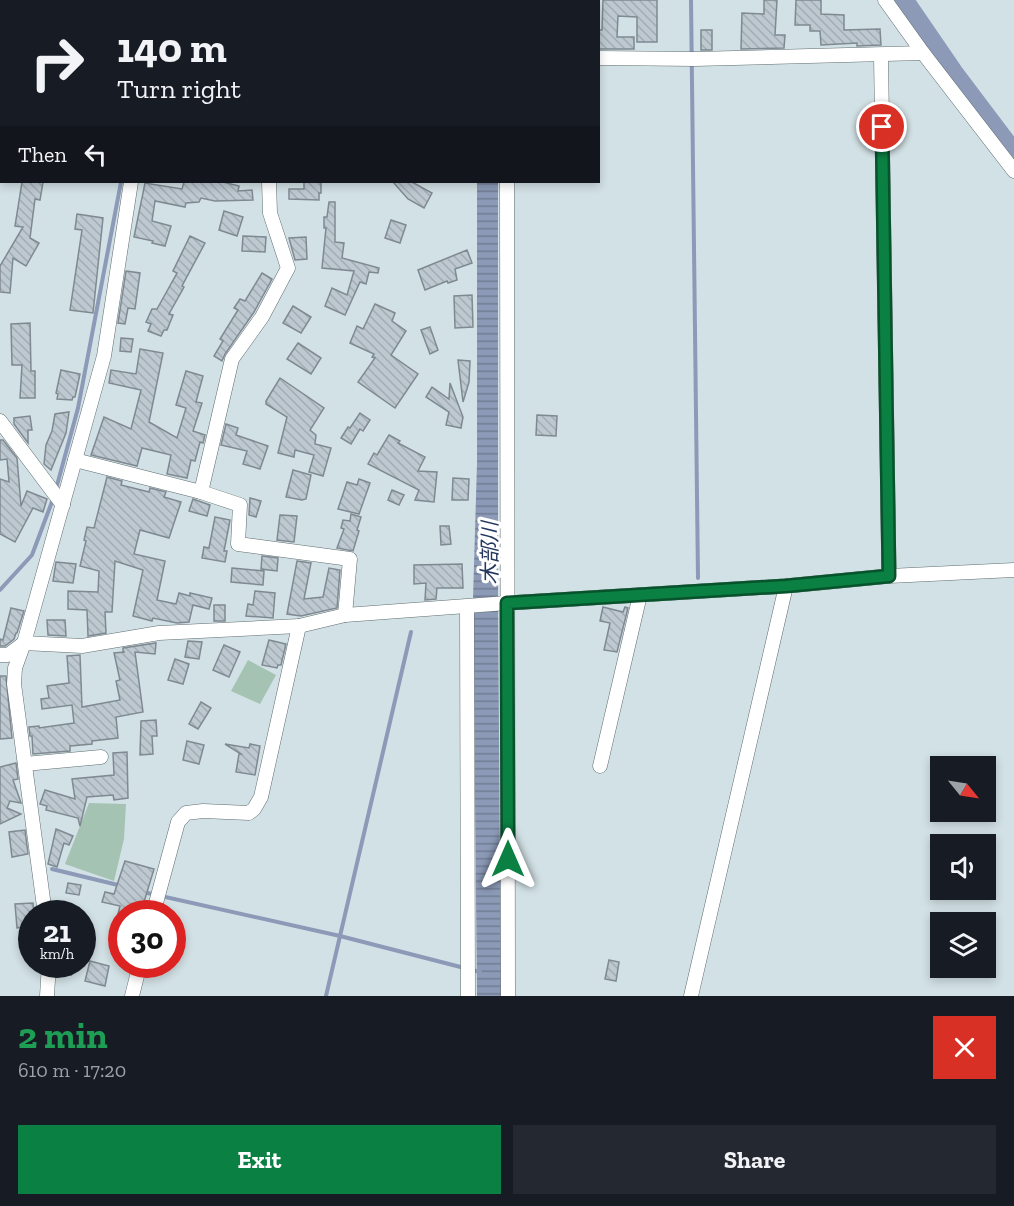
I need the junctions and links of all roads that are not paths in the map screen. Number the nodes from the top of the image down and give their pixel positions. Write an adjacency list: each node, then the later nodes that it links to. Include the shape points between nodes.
1 (885, 0): 2 (street)
2 (923, 53): 3 (street); 5 (street)
3 (881, 56): 4 (street); 14 (street)
4 (600, 58)
5 (1014, 171)
6 (131, 183): 10 (street, via 104,356)
7 (269, 183): 11 (street, via 270,213 288,268 262,317 232,359)
8 (507, 183): 17 (street)
9 (0, 421): 12 (street)
10 (75, 460): 11 (street); 12 (street)
11 (201, 492): 19 (street, via 240,505 238,544 351,559)
12 (63, 505): 21 (street)
13 (1014, 570): 14 (street)
14 (889, 576): 15 (street)
15 (786, 586): 16 (street); 34 (street)
16 (640, 595): 17 (street); 25 (street)
17 (507, 603): 18 (street); 33 (street)
18 (467, 607): 19 (street); 32 (street)
19 (345, 615): 20 (street)
20 (299, 626): 21 (street, via 159,633 82,646); 27 (street, via 261,797 249,813 186,813 178,822)
21 (24, 643): 22 (street, via 8,655); 24 (street, via 15,668 15,684)
22 (0, 655)
23 (101, 757): 24 (street)
24 (25, 764): 26 (street)
25 (600, 766)
26 (43, 900)
27 (156, 900)
28 (48, 978): 30 (street)
29 (136, 978): 31 (street)
30 (47, 996)
31 (132, 996)
32 (468, 996)
33 (508, 996)
34 (691, 996)

